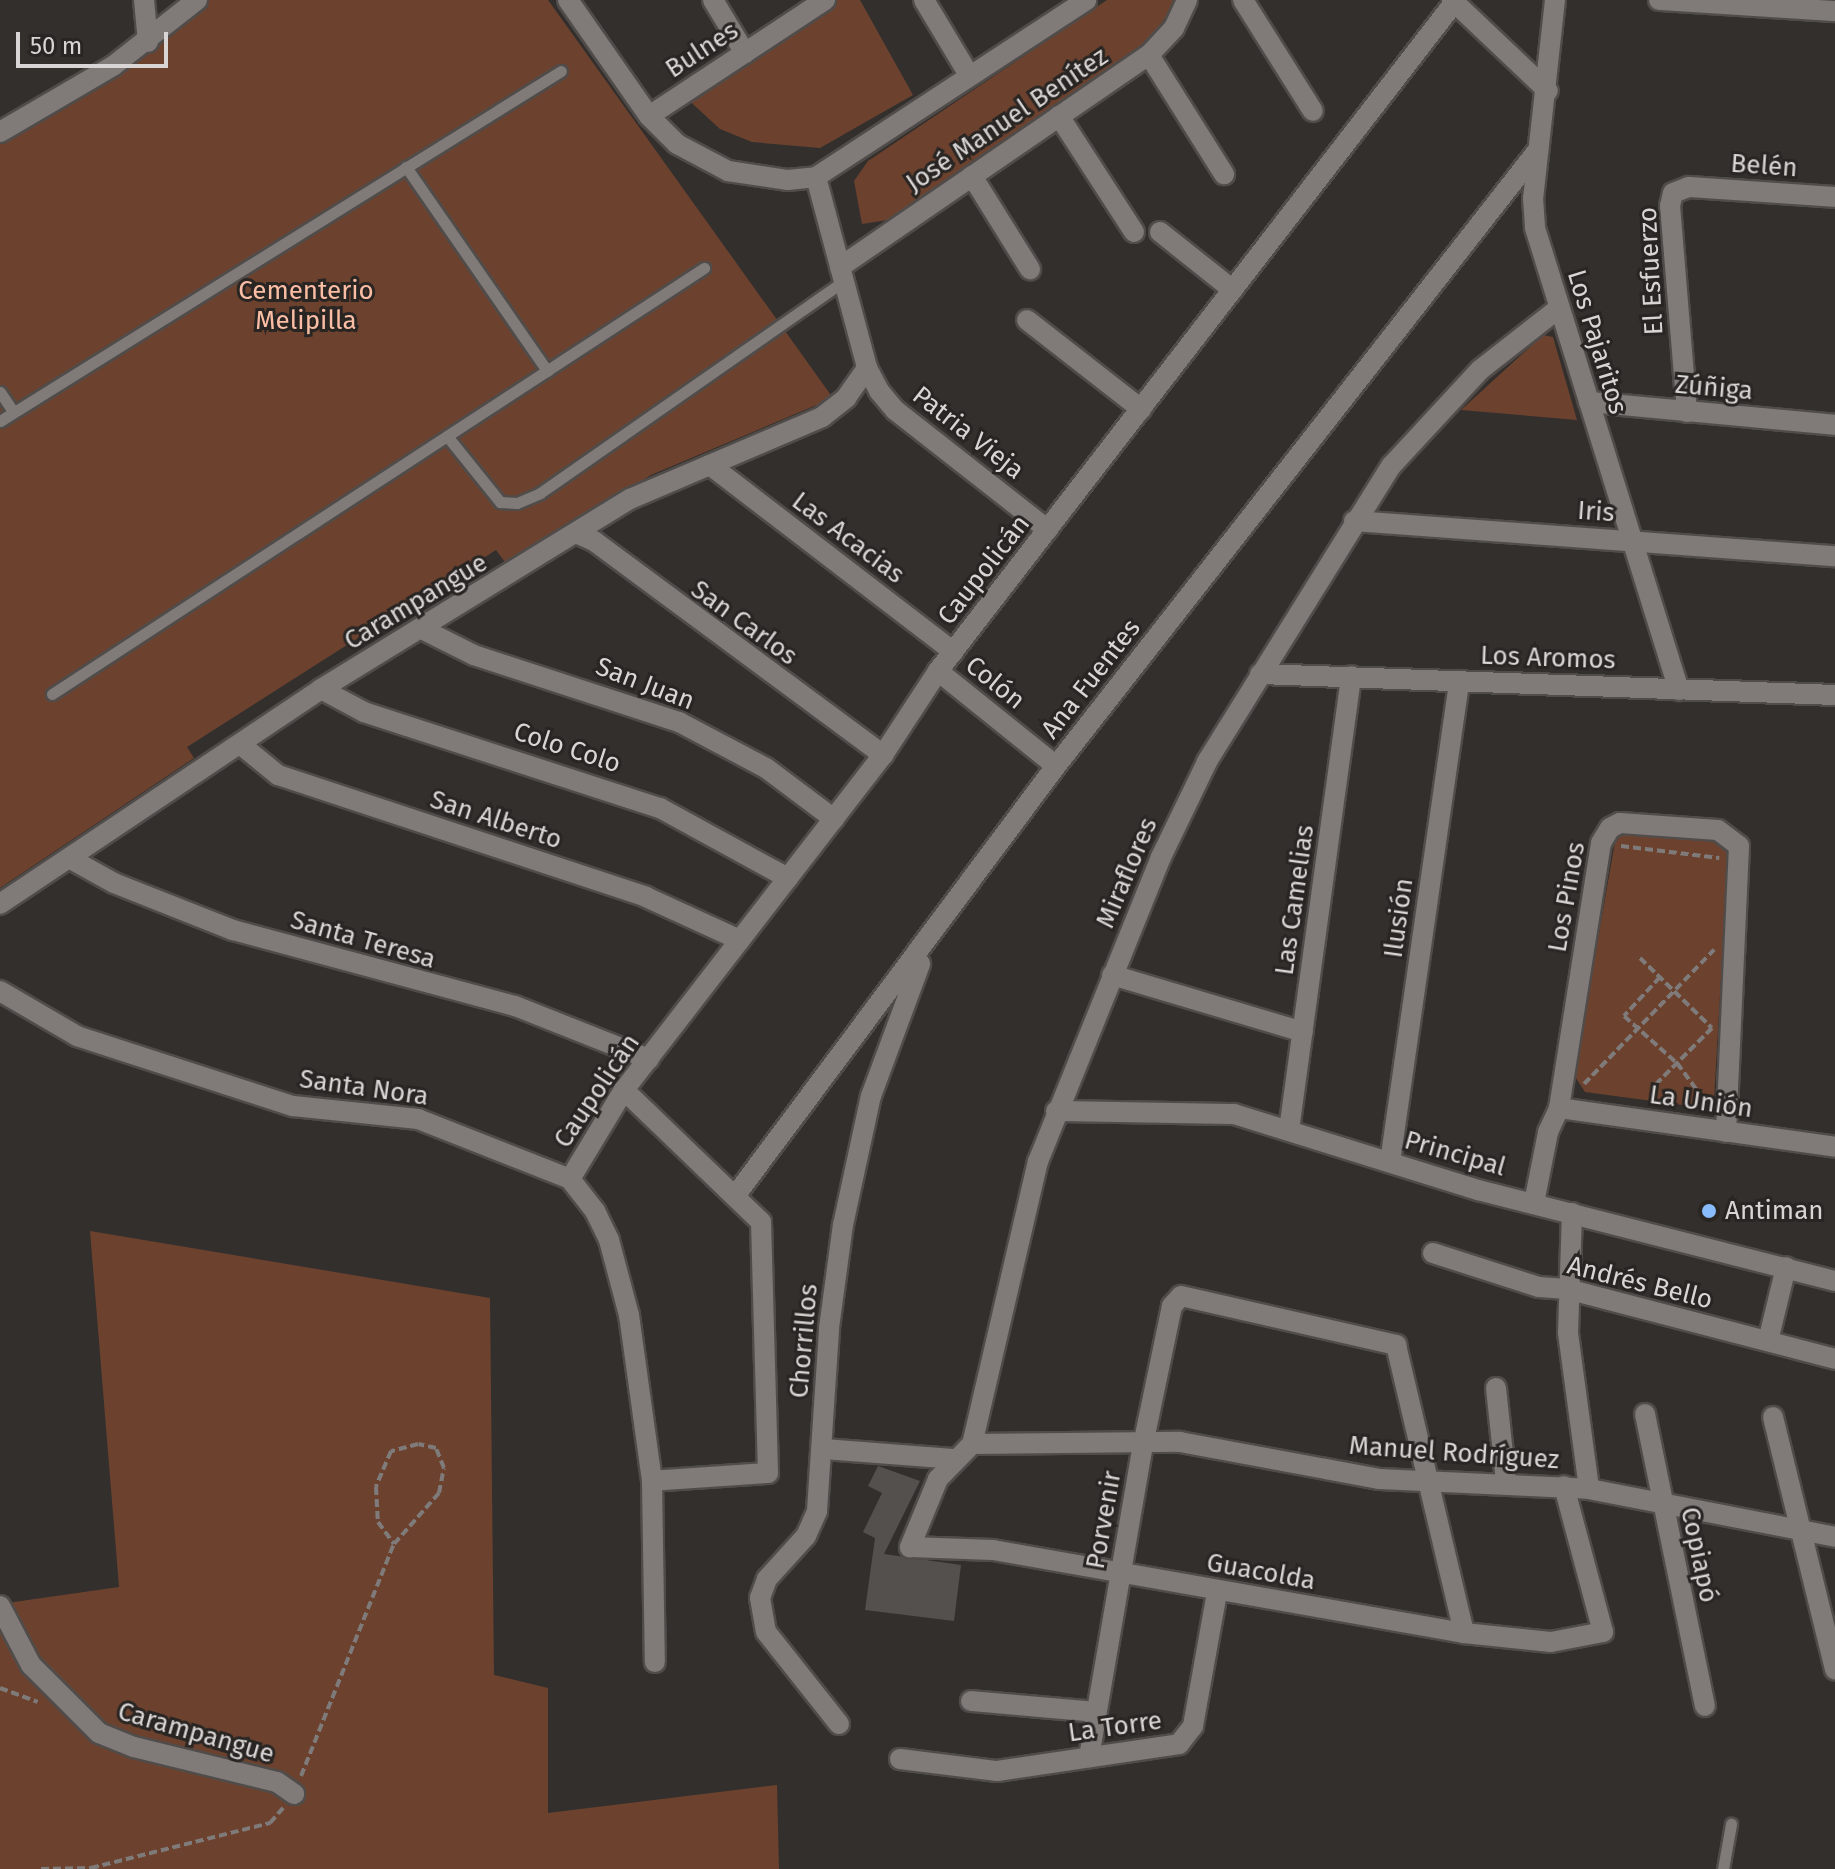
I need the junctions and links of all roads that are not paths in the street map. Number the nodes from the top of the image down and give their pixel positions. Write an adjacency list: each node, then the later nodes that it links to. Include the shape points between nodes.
1 (144, 0): 14 (street)
2 (197, 0): 14 (street)
3 (568, 0): 21 (street)
4 (713, 0): 15 (street)
5 (825, 0): 15 (street, Bulnes)
6 (924, 0): 18 (street)
7 (1086, 0): 18 (street)
8 (1187, 0): 16 (street, José Manuel Benítez, via 1174,28)
9 (1243, 0): 20 (street)
10 (1555, 0): 19 (street, Los Pajaritos)
11 (1659, 0): 13 (street)
12 (1453, 1): 19 (street); 38 (street, Caupolicán)
13 (1835, 11)
14 (148, 42): 23 (street)
15 (745, 53): 21 (street, Bulnes)
16 (1149, 55): 22 (street, José Manuel Benítez); 26 (street)
17 (561, 71): 25 (lane)
18 (969, 75): 28 (street)
19 (1548, 91): 24 (street, Los Pajaritos)
20 (1313, 111)
21 (649, 116): 28 (street, via 677,144 728,171 767,179)
22 (1059, 116): 27 (street, José Manuel Benítez); 33 (street)
23 (0, 132)
24 (1538, 150): 31 (street, Los Pajaritos); 32 (street, Ana Fuentes)
25 (406, 167): 42 (lane); 46 (lane)
26 (1224, 174)
27 (972, 176): 36 (street); 37 (street, José Manuel Benítez)
28 (816, 177): 37 (street, Patria Vieja)
29 (1689, 187): 30 (street, Belén); 47 (street, El Esfuerzo, via 1673,193 1670,206)
30 (1835, 197)
31 (1533, 198): 32 (street); 39 (street, Los Pajaritos, via 1535,228)
32 (1497, 201): 69 (street, Ana Fuentes)
33 (1134, 232)
34 (1160, 232): 38 (street)
35 (704, 268): 42 (lane)
36 (1030, 269)
37 (842, 274): 41 (street, Patria Vieja); 50 (lane, via 540,493 517,503 500,502)
38 (1233, 290): 45 (street, Caupolicán)
39 (1559, 308): 44 (street, Los Pajaritos); 52 (street, Miraflores, via 1441,408 1391,466)
40 (1027, 320): 45 (street)
41 (867, 368): 51 (street, Carampangue, via 846,398 822,417); 53 (street, Patria Vieja, via 895,410)
42 (547, 371): 50 (lane)
43 (0, 392): 46 (lane)
44 (1589, 402): 47 (street, Zúñiga); 55 (street, Los Pajaritos)
45 (1141, 409): 53 (street, Caupolicán)
46 (13, 411): 48 (lane)
47 (1687, 412): 49 (street, Zúñiga)
48 (0, 421)
49 (1835, 425)
50 (447, 436): 65 (lane)
51 (710, 465): 54 (street, Carampangue, via 630,499); 58 (street, Las Acacias)
52 (1354, 521): 55 (street, Iris); 60 (street, Miraflores)
53 (1048, 530): 58 (street, Caupolicán)
54 (576, 533): 57 (street, Carampangue); 68 (street, San Carlos)
55 (1632, 541): 56 (street, Iris); 64 (street, Los Pajaritos)
56 (1835, 556)
57 (422, 629): 63 (street, Carampangue); 70 (street, San Juan, via 474,655 679,722 766,768)
58 (954, 652): 59 (street, Caupolicán)
59 (938, 671): 68 (street, Caupolicán); 69 (street, Colón)
60 (1260, 674): 61 (street, Los Aromos); 76 (street, Miraflores, via 1183,809)
61 (1351, 676): 62 (street, Los Aromos); 78 (street, Las Camelias)
62 (1459, 681): 64 (street, Los Aromos); 86 (street, Ilusión)
63 (321, 689): 67 (street, Carampangue); 72 (street, Colo Colo, via 364,712 660,808)
64 (1679, 690): 66 (street, Los Aromos)
65 (52, 694)
66 (1835, 695)
67 (240, 744): 71 (street, Carampangue); 75 (street, San Alberto, via 278,775 646,897)
68 (883, 755): 70 (street, Caupolicán)
69 (1056, 766): 74 (street, Ana Fuentes)
70 (834, 819): 72 (street, Caupolicán)
71 (69, 858): 73 (street, Carampangue); 79 (street, Santa Teresa, via 114,883 233,930 515,1006)
72 (788, 878): 75 (street, Caupolicán)
73 (0, 904)
74 (935, 931): 88 (street, Ana Fuentes); 102 (street, Chorrillos, via 882,1061 852,1178 829,1328)
75 (740, 940): 79 (street, Caupolicán)
76 (1112, 975): 78 (street); 82 (street, Miraflores)
77 (0, 991): 87 (street, Santa Nora, via 77,1036 293,1106 418,1119)
78 (1303, 1032): 83 (street, Las Camelias)
79 (649, 1059): 80 (street, Caupolicán)
80 (624, 1090): 87 (street, Caupolicán); 88 (street)
81 (1559, 1108): 84 (street, La Unión); 84 (street, Los Pinos, via 1606,833 1620,823 1718,830 1735,840 1741,861); 89 (street, Los Pinos, via 1548,1132)
82 (1056, 1111): 83 (street, Principal, via 1234,1114); 101 (street, Miraflores, via 1020,1227)
83 (1289, 1130): 86 (street, Principal)
84 (1726, 1132): 85 (street, La Unión)
85 (1835, 1147)
86 (1390, 1162): 89 (street, Principal)
87 (570, 1179): 105 (street, via 595,1211 621,1277)
88 (735, 1196): 105 (street, via 761,1222 768,1473)
89 (1534, 1203): 90 (street, Principal)
90 (1572, 1213): 92 (street, Principal); 94 (street)
91 (1433, 1253): 94 (street, Andrés Bello, via 1539,1287)
92 (1786, 1267): 93 (street, Principal); 95 (street)
93 (1835, 1281)
94 (1567, 1289): 95 (street, Andrés Bello); 108 (street, via 1571,1366)
95 (1768, 1341): 96 (street, Andrés Bello)
96 (1835, 1359)
97 (1496, 1388): 106 (street)
98 (1645, 1414): 109 (street, Copiapó)
99 (1773, 1417): 110 (street)
100 (1144, 1440): 101 (street, Manuel Rodríguez); 104 (street, Manuel Rodríguez, via 1364,1477); 104 (street, Porvenir, via 1172,1306 1181,1296 1396,1345); 112 (street, Porvenir)
101 (972, 1444): 103 (street)
102 (824, 1449): 103 (street); 121 (street, Chorrillos, via 821,1495 812,1526 767,1579 759,1607 766,1632)
103 (953, 1459): 112 (street, Guacolda, via 938,1479 910,1547 993,1550)
104 (1427, 1480): 106 (street, Manuel Rodríguez); 115 (street)
105 (652, 1481): 116 (street)
106 (1506, 1482): 107 (street, Manuel Rodríguez)
107 (1564, 1486): 108 (street, Manuel Rodríguez); 115 (street, Guacolda, via 1603,1632 1540,1642)
108 (1589, 1489): 109 (street, Manuel Rodríguez)
109 (1662, 1503): 110 (street, Manuel Rodríguez); 119 (street, Copiapó)
110 (1799, 1530): 111 (street, Manuel Rodríguez); 117 (street)
111 (1835, 1537)
112 (1122, 1573): 113 (street, Guacolda); 120 (street, Porvenir)
113 (1217, 1592): 115 (street, Guacolda); 122 (street, La Torre, via 1188,1738 1179,1744)
114 (0, 1606): 124 (street, Carampangue, via 31,1665 99,1733 134,1747 277,1782)
115 (1464, 1633)
116 (655, 1662)
117 (1835, 1669)
118 (971, 1701): 120 (street)
119 (1705, 1706)
120 (1096, 1712): 122 (street, Porvenir)
121 (839, 1724)
122 (1089, 1757): 123 (street, La Torre, via 971,1771)
123 (900, 1759)
124 (294, 1794)
125 (1731, 1824): 126 (lane)
126 (1723, 1869)

